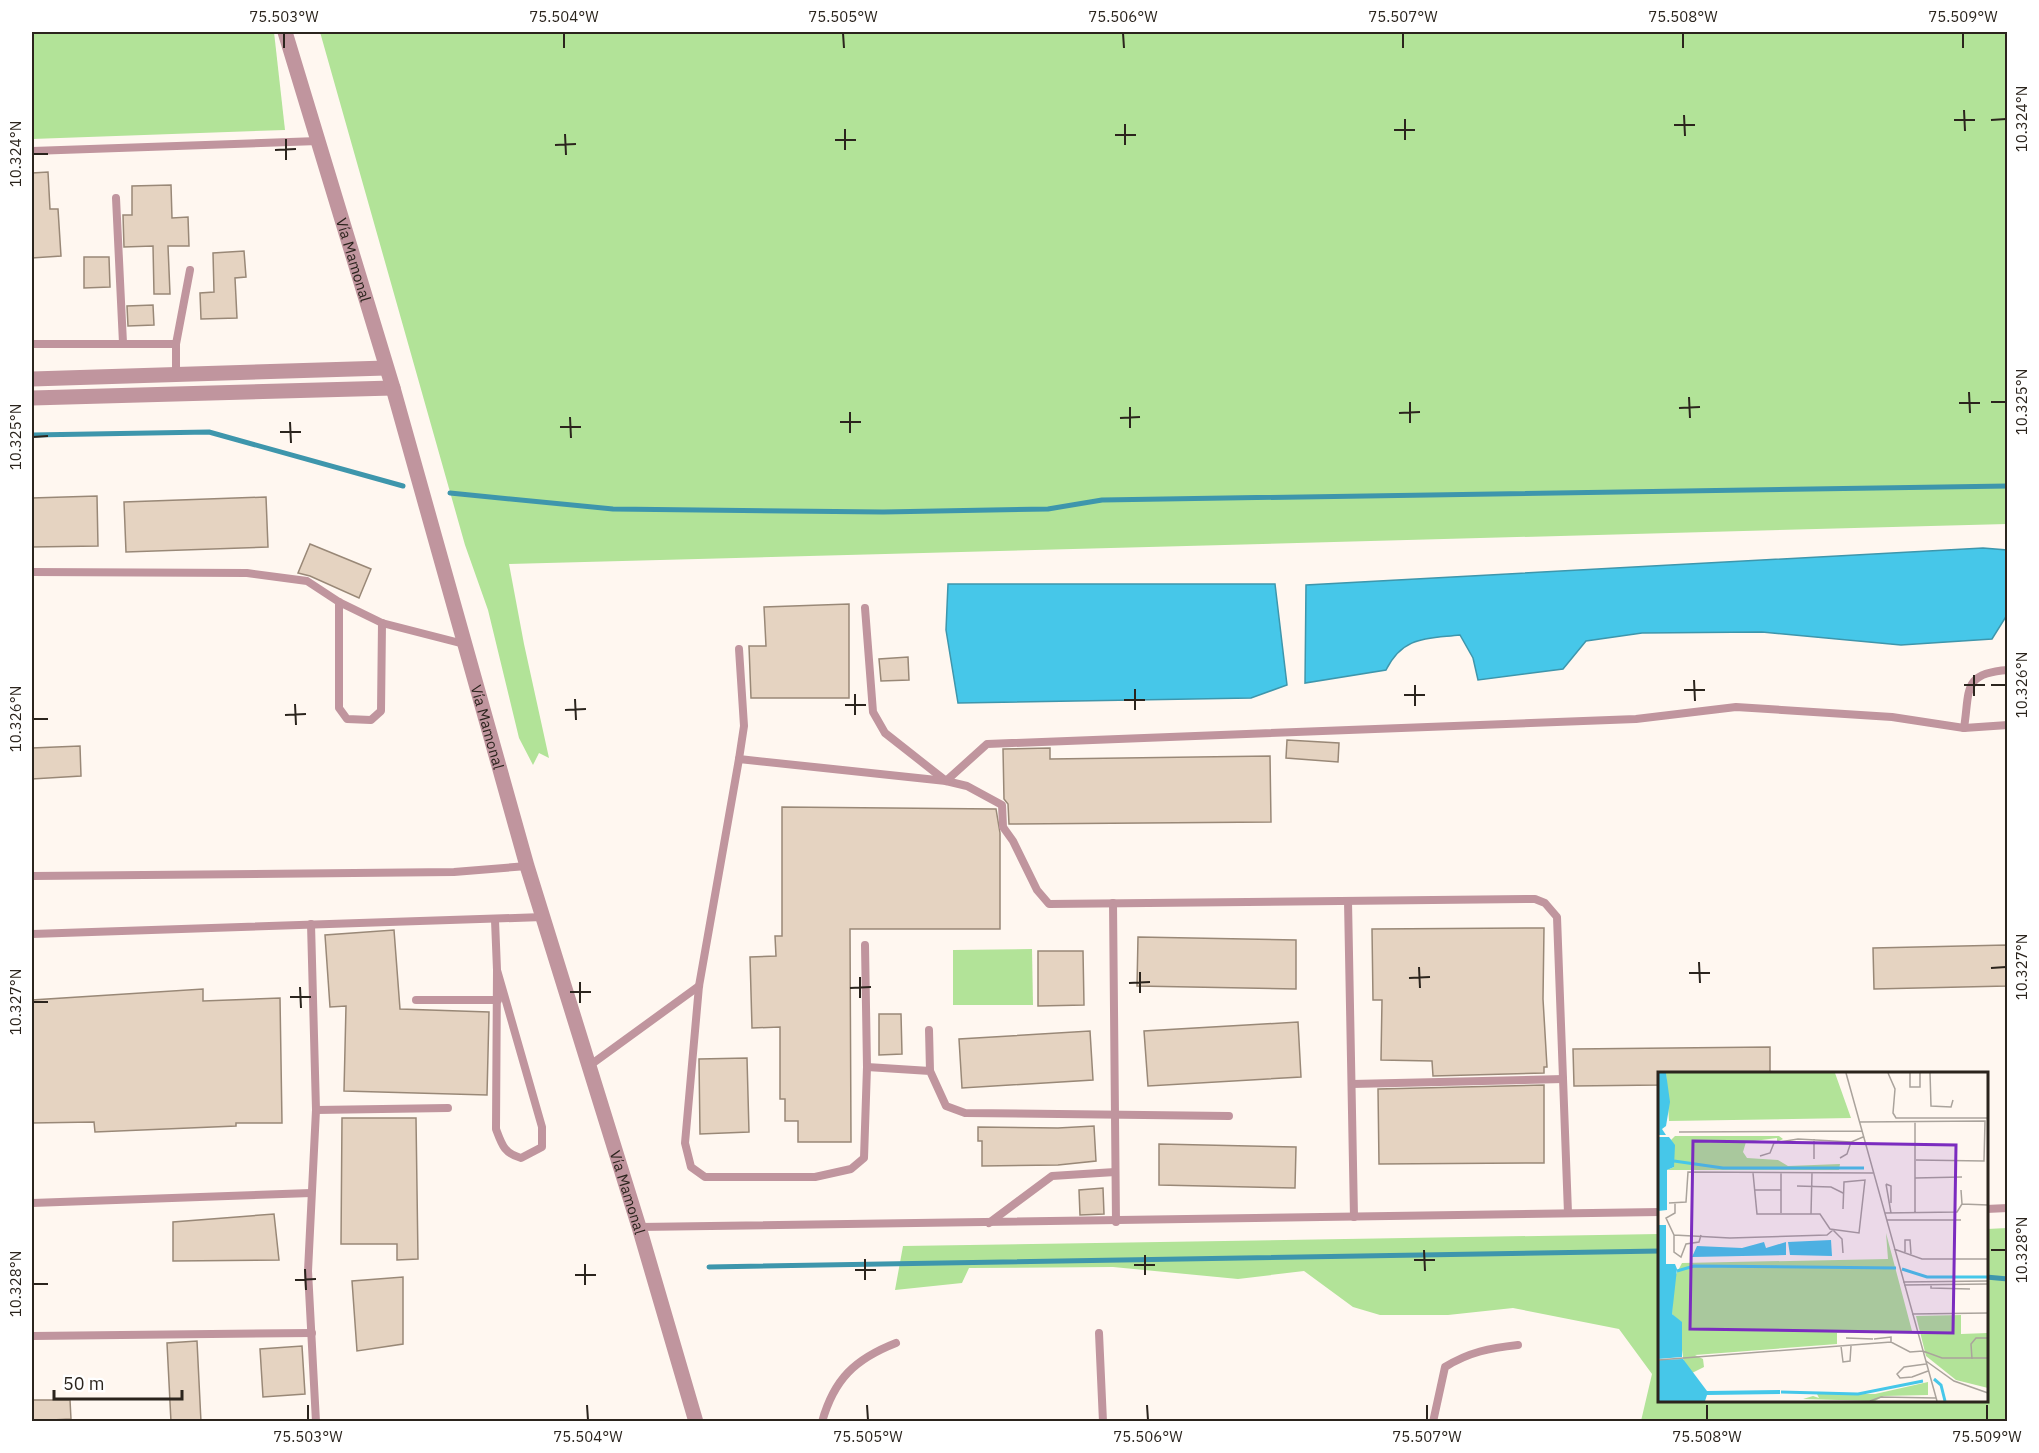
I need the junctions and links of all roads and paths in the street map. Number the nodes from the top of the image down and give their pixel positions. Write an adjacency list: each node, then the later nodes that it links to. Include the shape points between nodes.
1 (285, 32): 2 (street, Vía Mamonal)
2 (320, 141): 3 (lane); 9 (street, Vía Mamonal)
3 (32, 151)
4 (116, 198): 6 (lane)
5 (190, 270): 8 (lane)
6 (123, 343): 7 (lane); 8 (lane)
7 (32, 344)
8 (176, 344): 10 (lane)
9 (386, 368): 10 (street); 12 (street, Vía Mamonal)
10 (176, 375): 11 (street)
11 (32, 379)
12 (393, 388): 13 (street); 18 (street, Vía Mamonal)
13 (32, 398)
14 (32, 572): 15 (lane, via 247,573 307,581)
15 (339, 602): 17 (lane); 17 (lane, via 339,708 347,719 371,720 381,711)
16 (865, 608): 24 (lane, via 873,712 885,733)
17 (382, 623): 18 (lane)
18 (466, 645): 25 (street, Vía Mamonal)
19 (739, 649): 23 (lane, via 744,726)
20 (2007, 670): 22 (lane, via 1979,674 1971,682)
21 (2007, 725): 22 (lane)
22 (1964, 728): 24 (lane, via 1892,717 1736,707 1636,719 987,744)
23 (739, 759): 24 (lane); 35 (lane)
24 (946, 781): 28 (lane, via 967,786 1002,805 1003,827 1047,903)
25 (527, 866): 26 (lane, via 454,872); 29 (street, Vía Mamonal)
26 (32, 876)
27 (1348, 901): 28 (lane); 42 (lane, via 1535,899 1545,903 1557,917); 43 (lane)
28 (1113, 903): 46 (lane)
29 (543, 917): 30 (lane); 39 (street, Vía Mamonal)
30 (495, 920): 31 (lane); 34 (lane)
31 (311, 924): 32 (lane); 45 (lane)
32 (32, 934)
33 (865, 945): 40 (lane)
34 (497, 970): 37 (lane); 37 (lane, via 542,1127 542,1147 521,1158 508,1154 496,1129)
35 (699, 986): 39 (lane); 40 (lane, via 685,1143 691,1167 705,1177 815,1178 851,1169 864,1158)
36 (416, 1000): 37 (lane)
37 (498, 1000)
38 (929, 1030): 41 (lane)
39 (589, 1066): 58 (street, Vía Mamonal)
40 (867, 1068): 41 (lane)
41 (930, 1071): 46 (lane, via 946,1106 965,1113)
42 (1563, 1079): 43 (lane); 54 (lane)
43 (1352, 1084): 55 (lane)
44 (448, 1108): 45 (lane)
45 (316, 1110): 49 (lane)
46 (1114, 1114): 47 (lane); 48 (lane)
47 (1229, 1116)
48 (1115, 1172): 56 (lane); 57 (lane, via 1052,1176)
49 (312, 1193): 50 (lane); 59 (lane, via 308,1270)
50 (32, 1203)
51 (2007, 1208): 52 (lane)
52 (1988, 1209)
53 (1658, 1212): 54 (lane)
54 (1568, 1213): 55 (lane)
55 (1354, 1217): 56 (lane)
56 (1116, 1222): 57 (lane)
57 (989, 1223): 58 (lane)
58 (639, 1227): 65 (street, Vía Mamonal)
59 (312, 1333): 61 (lane); 64 (lane)
60 (1099, 1333): 67 (lane)
61 (32, 1336)
62 (896, 1343): 66 (lane, via 869,1353 843,1375)
63 (1518, 1345): 68 (lane, via 1485,1348 1445,1367)
64 (316, 1422)
65 (696, 1422)
66 (822, 1422)
67 (1103, 1422)
68 (1433, 1422)

